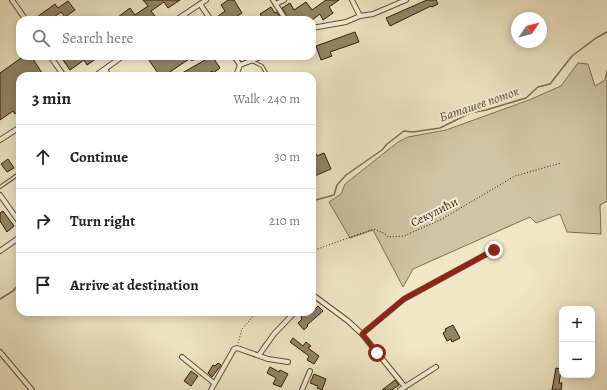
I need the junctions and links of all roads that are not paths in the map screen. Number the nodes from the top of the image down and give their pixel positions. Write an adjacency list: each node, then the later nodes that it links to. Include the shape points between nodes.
1 (12, 0): 10 (street)
2 (206, 0): 7 (street)
3 (273, 0): 8 (street)
4 (284, 0): 8 (street)
5 (352, 0): 13 (street)
6 (406, 0): 13 (street, via 373,14)
7 (200, 4): 9 (street); 11 (street)
8 (276, 4): 12 (street)
9 (184, 15)
10 (23, 16)
11 (208, 16)
12 (284, 16)
13 (360, 16): 14 (street, via 346,22)
14 (316, 27)
15 (53, 60): 21 (street)
16 (117, 60): 20 (street)
17 (236, 60): 19 (street)
18 (252, 61): 19 (street); 25 (lane, via 262,66)
19 (240, 66): 24 (street)
20 (105, 69): 22 (street); 23 (street)
21 (61, 72)
22 (101, 72)
23 (107, 72)
24 (238, 72)
25 (266, 72)
26 (16, 130): 27 (street)
27 (0, 140)
28 (16, 176): 29 (lane)
29 (0, 187)
30 (0, 195): 31 (street)
31 (16, 217)
32 (16, 240): 34 (street)
33 (494, 250): 37 (street, via 404,299)
34 (0, 251)
35 (316, 298): 37 (street)
36 (291, 316): 39 (street)
37 (362, 334): 45 (street)
38 (0, 352): 46 (street)
39 (259, 355): 41 (street); 44 (street, via 234,349)
40 (182, 357): 44 (street)
41 (288, 362)
42 (436, 367): 45 (street)
43 (310, 371): 48 (street)
44 (214, 383): 47 (street)
45 (405, 387): 49 (street)
46 (32, 390)
47 (211, 390)
48 (302, 390)
49 (400, 390)

